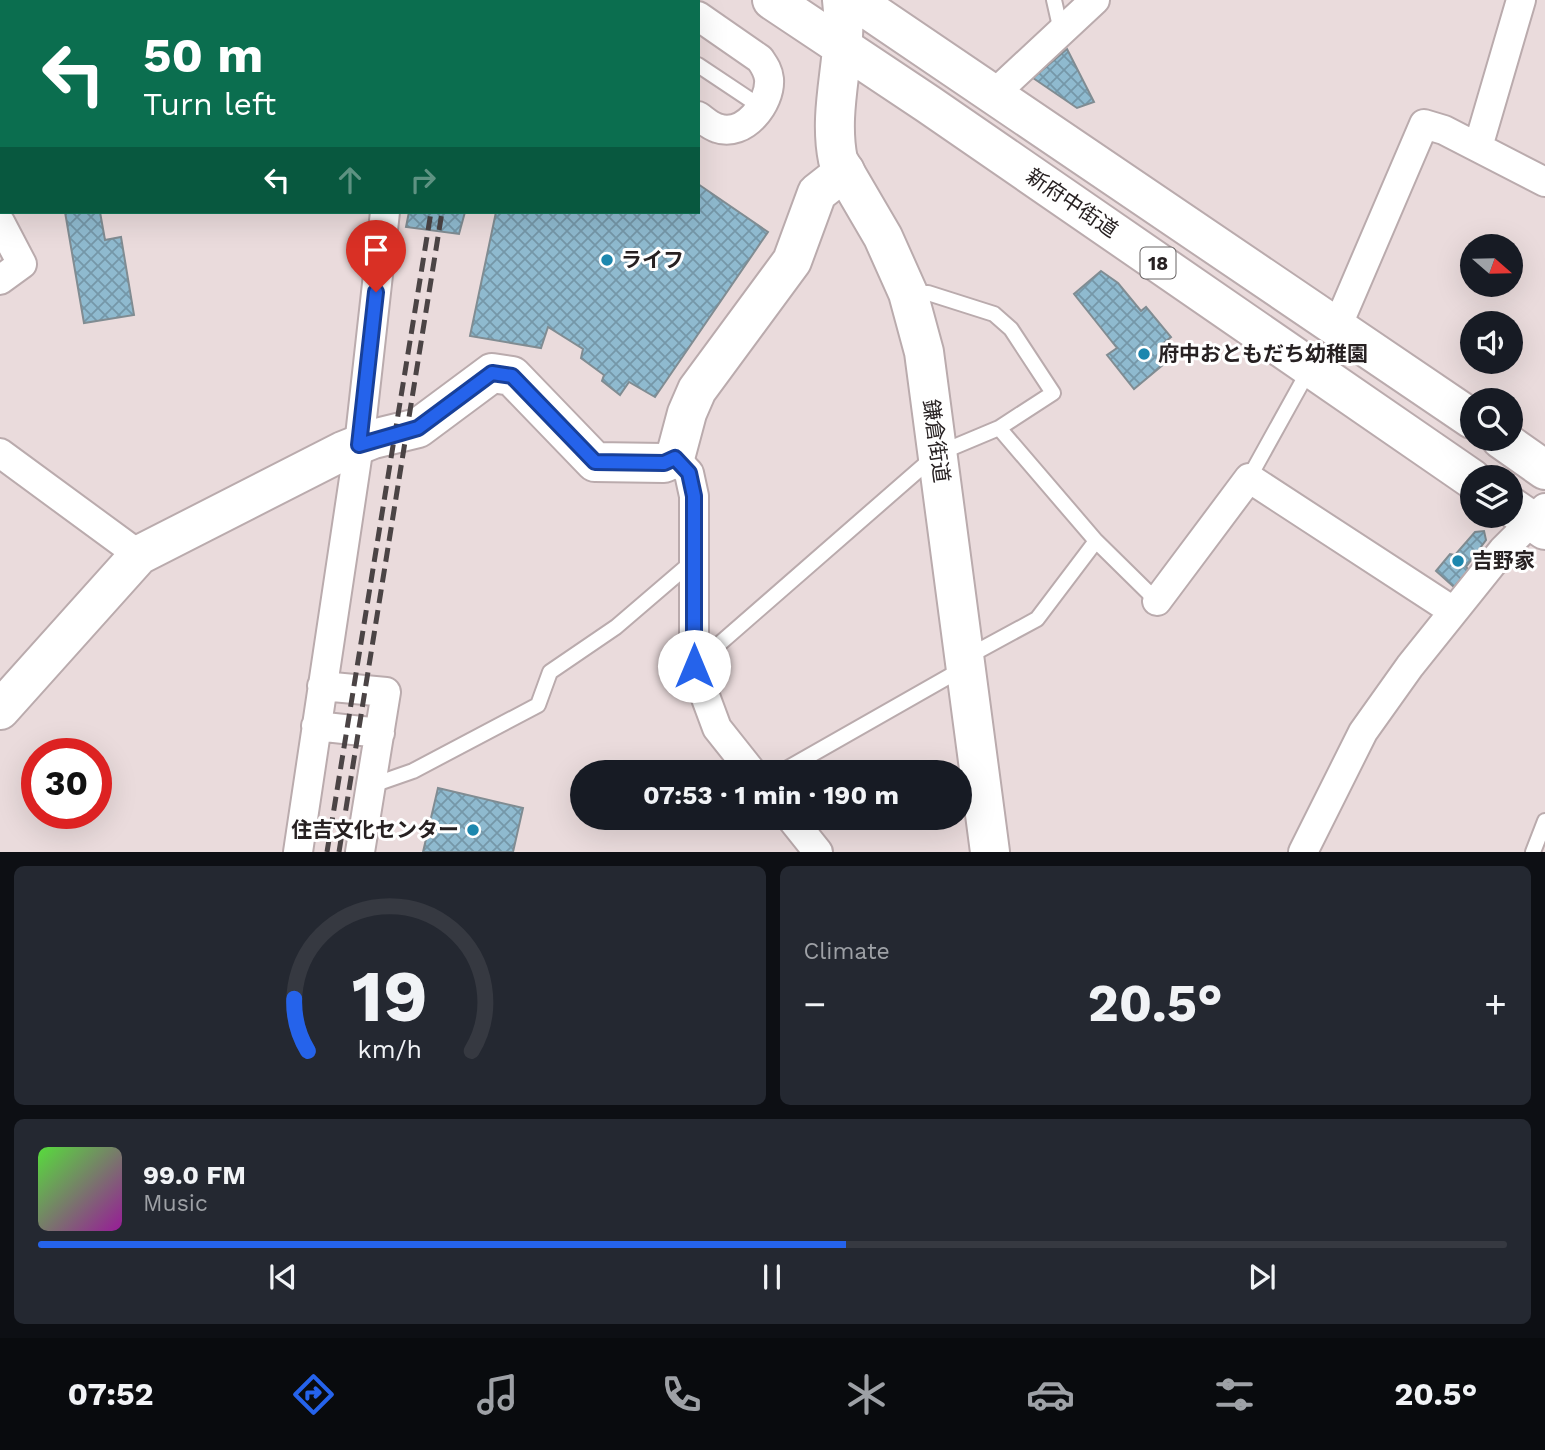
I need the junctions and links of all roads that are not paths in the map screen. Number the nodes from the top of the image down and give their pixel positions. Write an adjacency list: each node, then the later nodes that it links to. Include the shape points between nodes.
1 (772, 0): 5 (main road, 18)
2 (1054, 0): 7 (lane)
3 (1095, 0): 7 (street)
4 (1521, 0): 12 (street)
5 (847, 12): 9 (main road, 18); 13 (main road, 鎌倉街道, via 834,132 838,160); 20 (main road, 新府中街道 / 18)
6 (700, 17): 10 (street, via 760,59 769,80)
7 (1061, 31): 9 (street)
8 (700, 66): 10 (lane)
9 (993, 95): 19 (main road, 18)
10 (761, 107): 11 (street, via 742,126 730,130 716,128)
11 (700, 117)
12 (1478, 147): 14 (street); 19 (street, via 1424,124)
13 (845, 172): 18 (main road, 鎌倉街道, via 883,237); 27 (main road, via 817,193 792,261 696,390)
14 (1545, 182)
15 (385, 214): 23 (street)
16 (0, 222): 17 (street, via 22,264)
17 (0, 280)
18 (908, 293): 22 (lane, via 928,293 994,313 1011,329 1052,393); 26 (main road, 鎌倉街道, via 923,352)
19 (1337, 327): 21 (main road, 18)
20 (1310, 367): 29 (main road, 新府中街道 / 18); 30 (lane)
21 (1460, 411)
22 (999, 428): 26 (lane); 32 (lane)
23 (359, 445): 27 (main road, via 418,428 492,373 512,376 595,462 664,463); 33 (main road); 39 (street)
24 (1519, 451): 28 (main road)
25 (0, 453): 33 (street)
26 (937, 454): 37 (main road, 鎌倉街道); 38 (lane)
27 (675, 458): 34 (street, via 689,473 694,496)
28 (1545, 470)
29 (1460, 471)
30 (1249, 478): 35 (street); 36 (street)
31 (1533, 516): 36 (street)
32 (1096, 541): 35 (lane); 37 (lane, via 1037,619)
33 (139, 555): 40 (main road)
34 (694, 560): 38 (street); 45 (lane, via 616,628 550,672 538,705 414,771)
35 (1157, 601)
36 (1453, 611): 52 (street, via 1363,732)
37 (966, 662): 44 (lane); 51 (main road, 鎌倉街道)
38 (694, 666): 43 (street, via 717,728)
39 (322, 686): 41 (street); 42 (street, via 386,692)
40 (0, 710)
41 (316, 726): 42 (street); 48 (street)
42 (380, 733): 45 (street)
43 (742, 760)
44 (801, 760)
45 (370, 786): 49 (street)
46 (1545, 821): 53 (lane)
47 (800, 830): 50 (street)
48 (298, 852)
49 (360, 852)
50 (818, 852)
51 (990, 852)
52 (1303, 852)
53 (1533, 852)

